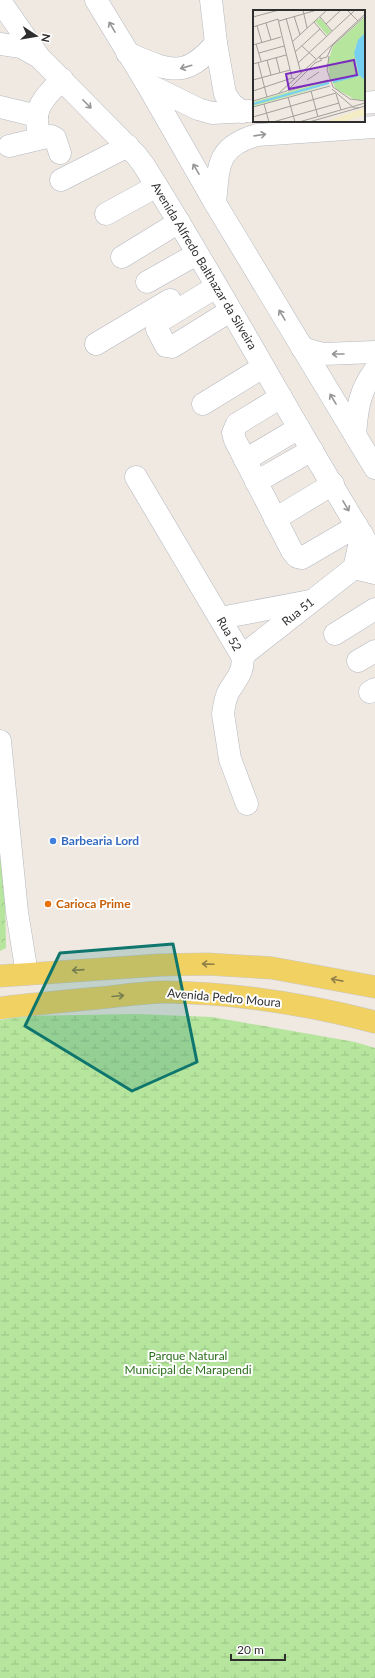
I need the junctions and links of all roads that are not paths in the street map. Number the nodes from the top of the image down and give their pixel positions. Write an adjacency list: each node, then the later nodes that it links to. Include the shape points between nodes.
1 (96, 0): 6 (street, one-way to 1)
2 (211, 0): 4 (street)
3 (0, 1): 7 (street, Avenida Alfredo Balthazar da Silveira)
4 (216, 43): 6 (street, one-way to 6, via 191,66 181,68 163,67); 13 (street, via 225,94 232,104)
5 (0, 44): 7 (street, via 21,47)
6 (127, 53): 9 (street)
7 (39, 57): 8 (street, Avenida Alfredo Balthazar da Silveira)
8 (62, 79): 14 (street, via 46,96); 18 (street, Avenida Alfredo Balthazar da Silveira, one-way to 18)
9 (147, 84): 13 (street, via 207,112); 22 (street, one-way to 9)
10 (375, 102): 11 (street)
11 (365, 103)
12 (0, 107): 14 (street)
13 (248, 111)
14 (37, 116): 16 (street)
15 (375, 127): 22 (street, one-way to 15, via 219,166 226,152 243,139 257,135)
16 (40, 138): 17 (street); 19 (street, via 55,138)
17 (9, 146)
18 (128, 146): 20 (street); 21 (street, Avenida Alfredo Balthazar da Silveira)
19 (60, 153)
20 (61, 180)
21 (157, 186): 23 (street); 24 (street, Avenida Alfredo Balthazar da Silveira)
22 (215, 203): 32 (street, one-way to 22)
23 (106, 214)
24 (179, 222): 25 (street, Avenida Alfredo Balthazar da Silveira); 26 (street)
25 (197, 254): 27 (street); 28 (street, Avenida Alfredo Balthazar da Silveira)
26 (122, 256)
27 (148, 282)
28 (216, 286): 29 (street); 30 (street, Avenida Alfredo Balthazar da Silveira)
29 (195, 299): 30 (street, via 160,320 157,329 166,346 176,345); 31 (street, via 186,291)
30 (230, 310): 34 (street, Avenida Alfredo Balthazar da Silveira)
31 (96, 344)
32 (302, 348): 33 (street, one-way to 32, via 323,354); 39 (street, one-way to 32)
33 (375, 352)
34 (263, 367): 36 (street, Avenida Alfredo Balthazar da Silveira); 37 (street)
35 (375, 370): 39 (street, via 368,379 358,405)
36 (281, 397): 38 (street, Avenida Alfredo Balthazar da Silveira); 41 (street, via 237,424 234,429 235,440)
37 (203, 404)
38 (299, 428): 40 (street, Avenida Alfredo Balthazar da Silveira); 41 (street)
39 (355, 435): 42 (street)
40 (312, 450): 44 (street); 45 (street, Avenida Alfredo Balthazar da Silveira)
41 (245, 460): 44 (street)
42 (375, 468)
43 (136, 477): 53 (street, Rua 52)
44 (256, 482): 46 (street)
45 (333, 484): 46 (street); 47 (street, Avenida Alfredo Balthazar da Silveira, one-way to 47)
46 (275, 518): 47 (street, via 292,552 302,558)
47 (359, 530): 48 (street, Avenida Alfredo Balthazar da Silveira); 49 (street)
48 (375, 556)
49 (354, 568): 50 (street); 51 (street, Rua 51)
50 (375, 573)
51 (313, 601): 53 (street); 55 (street, Rua 51)
52 (375, 609): 54 (street)
53 (220, 618): 55 (street, Rua 52)
54 (335, 634)
55 (242, 656): 57 (street, Rua 52, via 243,669 228,692 223,714 230,759)
56 (0, 741): 58 (street, via 17,912)
57 (247, 804)
58 (14, 975): 59 (main road, one-way to 58, via 272,968 207,964)
59 (375, 987)
60 (0, 1008): 61 (main road, Avenida Pedro Moura, one-way to 61, via 164,992 250,997 341,1013)
61 (375, 1022)

